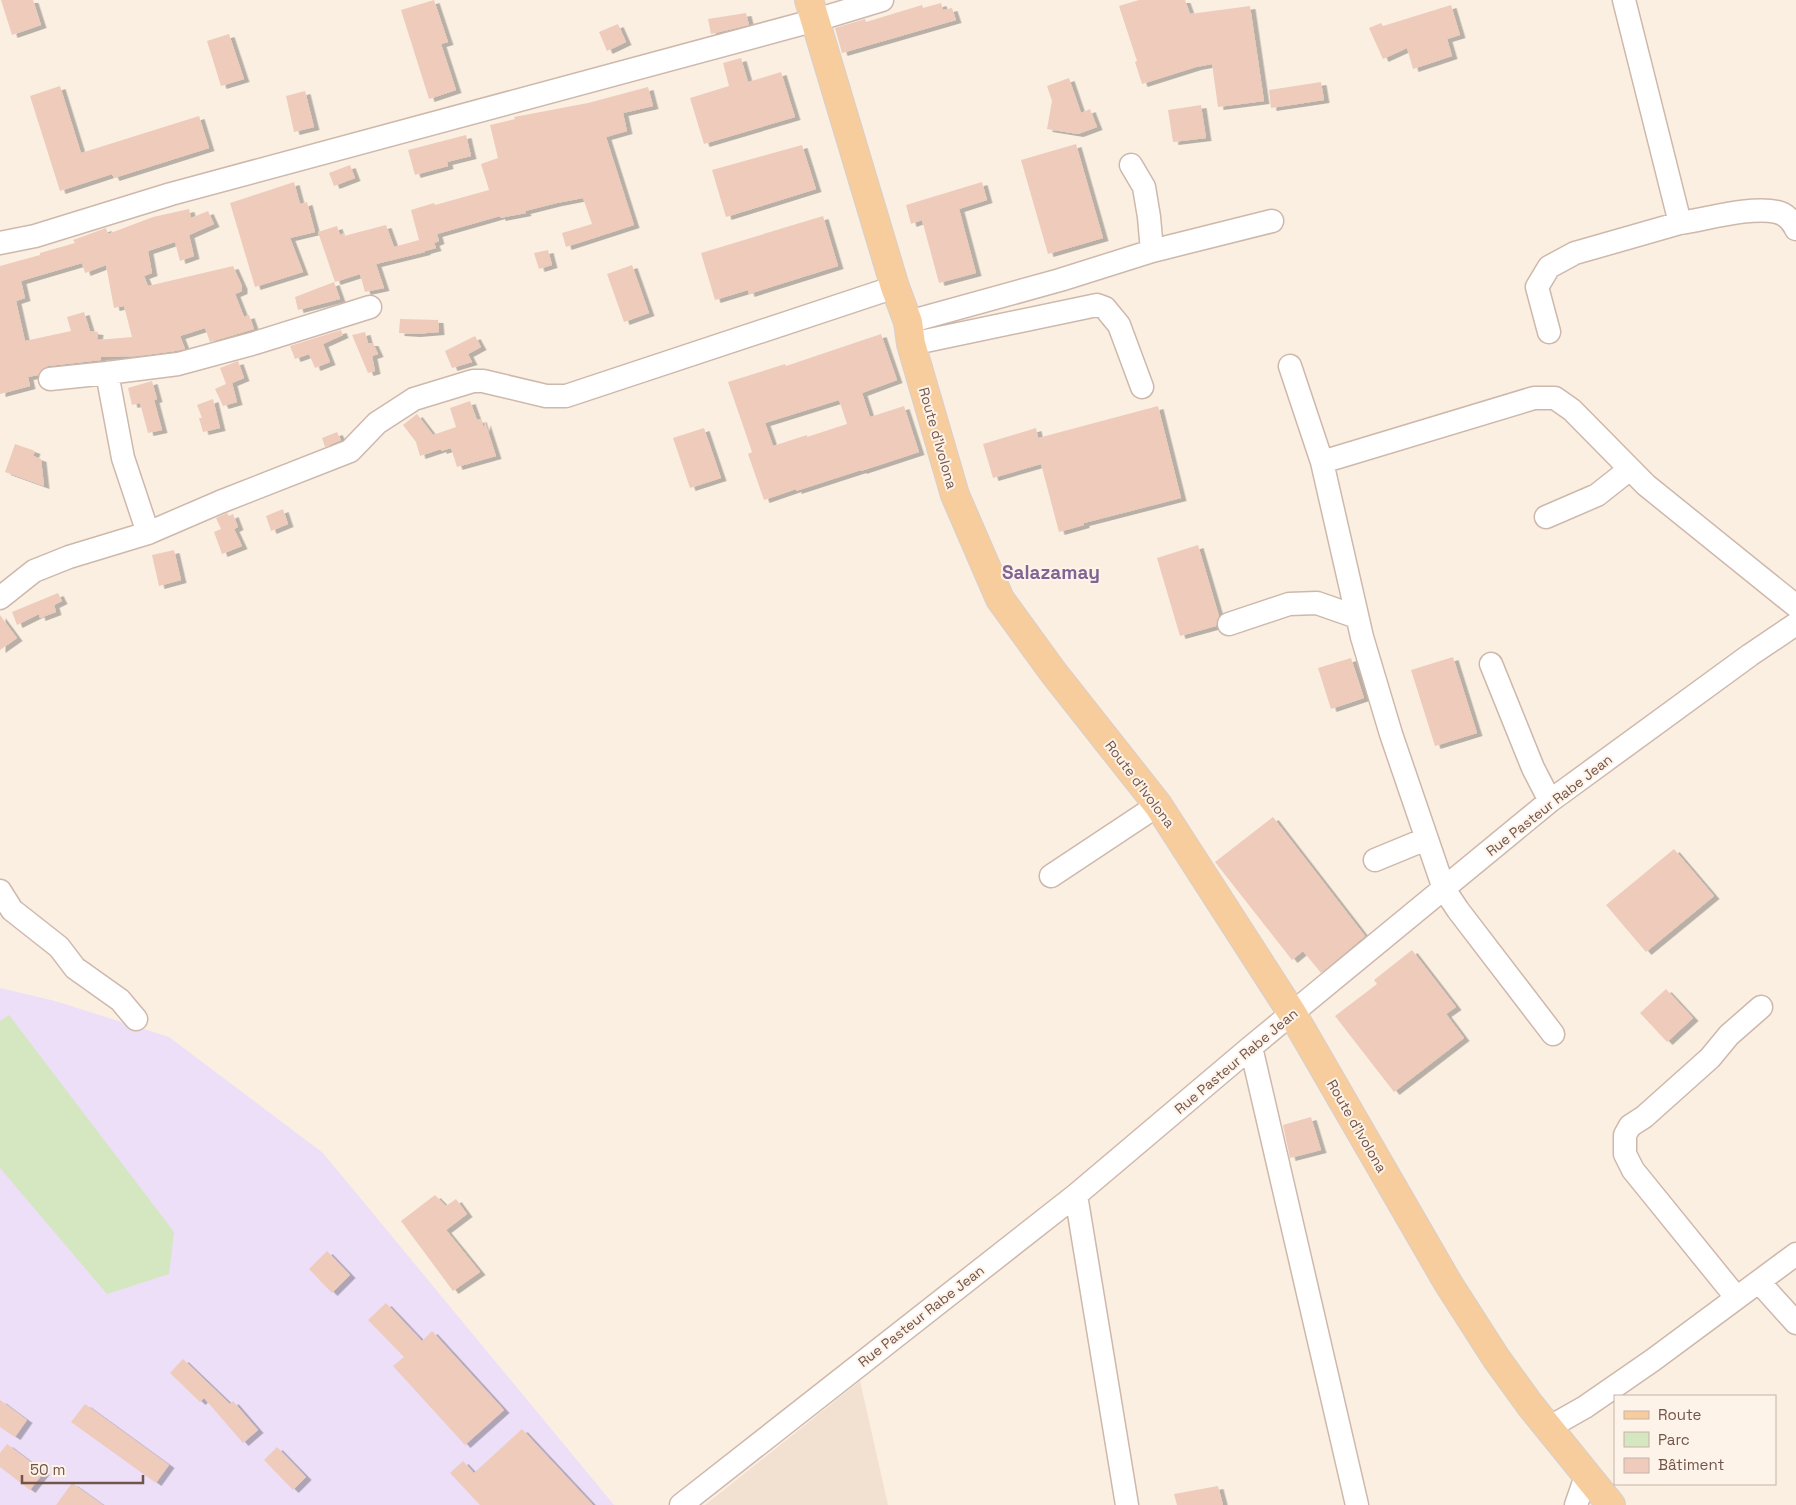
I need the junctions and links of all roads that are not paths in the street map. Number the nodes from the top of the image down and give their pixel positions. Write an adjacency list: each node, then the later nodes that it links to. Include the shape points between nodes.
1 (882, 0): 3 (street)
2 (1624, 0): 6 (street)
3 (813, 10): 8 (street, via 35,236); 10 (main road, Route d'Ivolona)
4 (1131, 164): 9 (street, via 1144,187)
5 (1272, 221): 9 (street)
6 (1680, 223): 7 (street, via 1755,210 1778,212 1792,221); 12 (street, via 1575,253 1549,267 1537,287)
7 (1796, 229)
8 (0, 243)
9 (1152, 251): 13 (street)
10 (895, 287): 13 (main road, Route d'Ivolona); 21 (street, via 566,396 546,396 473,381 414,399 377,423 350,451)
11 (370, 308): 15 (street, via 178,364)
12 (1549, 332)
13 (909, 333): 17 (street, via 1097,305 1105,308 1119,325); 29 (main road, Route d'Ivolona, via 955,495 1000,599)
14 (1290, 366): 18 (street)
15 (107, 373): 16 (street); 21 (street, via 123,458)
16 (50, 379)
17 (1142, 387)
18 (1322, 462): 19 (street, via 1534,398 1555,398 1572,410); 24 (street)
19 (1630, 469): 20 (street, via 1597,495); 23 (street)
20 (1546, 517)
21 (148, 533): 22 (street, via 34,571)
22 (0, 598)
23 (1796, 606)
24 (1357, 617): 25 (street, via 1316,603 1289,604); 30 (street)
25 (1228, 624)
26 (1796, 624): 28 (street, Rue Pasteur Rabe Jean)
27 (1492, 664): 28 (street)
28 (1550, 801): 33 (street, Rue Pasteur Rabe Jean)
29 (1158, 805): 32 (street); 36 (main road, Route d'Ivolona)
30 (1426, 839): 31 (street); 33 (street)
31 (1375, 860)
32 (1051, 876)
33 (1444, 889): 36 (street, Rue Pasteur Rabe Jean); 38 (street)
34 (0, 891): 37 (street, via 12,910 59,948 75,968 120,1000)
35 (1761, 1008): 43 (street, via 1625,1134 1625,1154 1633,1170)
36 (1292, 1013): 39 (street, Rue Pasteur Rabe Jean); 45 (main road, Route d'Ivolona, via 1448,1283 1496,1358)
37 (136, 1019)
38 (1553, 1034)
39 (1251, 1047): 40 (street, Rue Pasteur Rabe Jean); 49 (street)
40 (1076, 1195): 47 (street, Rue Pasteur Rabe Jean); 48 (street)
41 (1796, 1254): 42 (street)
42 (1758, 1282): 43 (street); 44 (street)
43 (1736, 1297): 45 (street, via 1653,1360)
44 (1796, 1323)
45 (1548, 1428): 46 (main road, Route d'Ivolona)
46 (1586, 1476): 50 (street); 51 (main road, Route d'Ivolona)
47 (681, 1505)
48 (1127, 1505)
49 (1357, 1505)
50 (1576, 1505)
51 (1610, 1505)

